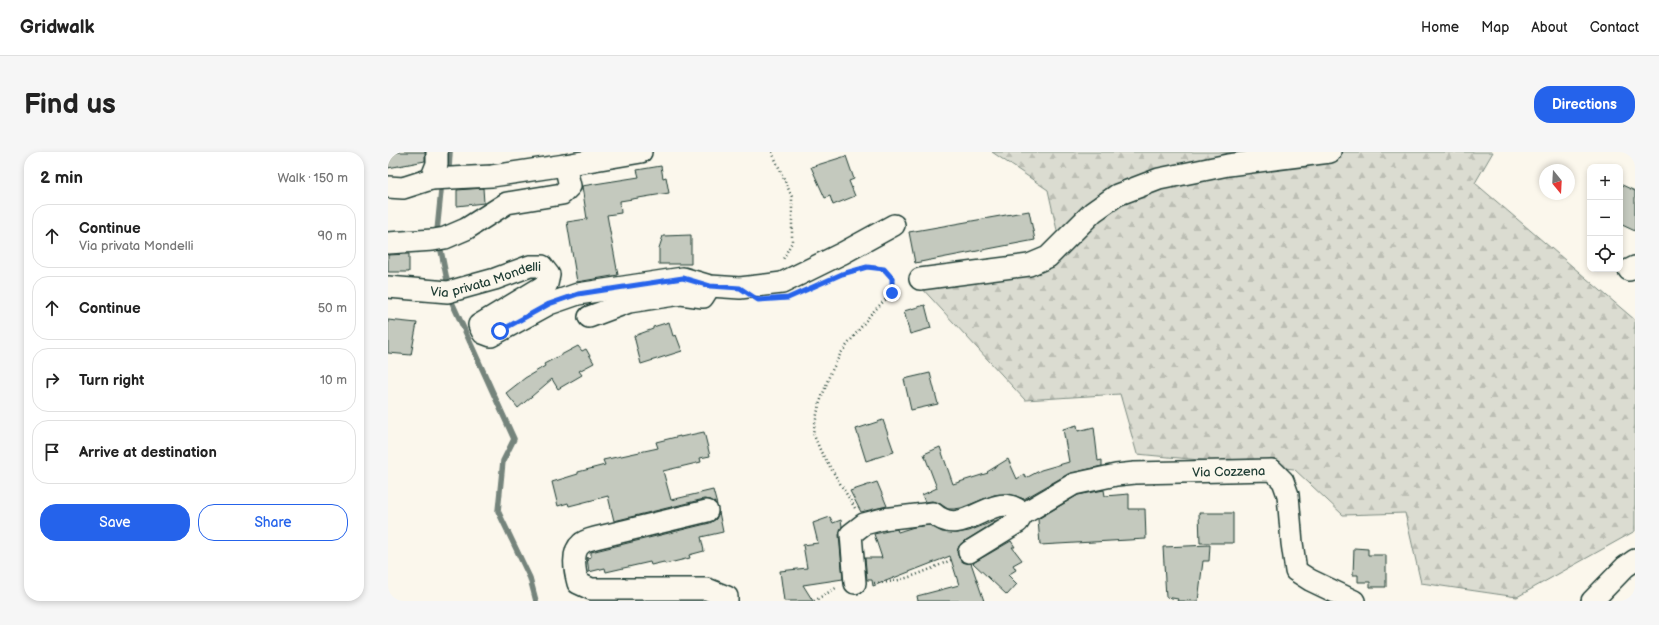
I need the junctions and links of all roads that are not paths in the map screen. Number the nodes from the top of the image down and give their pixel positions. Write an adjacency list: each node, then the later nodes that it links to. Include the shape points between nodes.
1 (437, 152): 5 (street, via 437,164)
2 (641, 152): 4 (street)
3 (1330, 152): 9 (street, via 1228,165 1160,179 1117,195 1093,212 1042,260 1029,265)
4 (565, 165): 5 (street, via 492,176); 8 (street, via 570,186 562,194 507,203 466,228 439,239)
5 (431, 180): 6 (street, via 403,188)
6 (388, 187)
7 (894, 225): 10 (street, Via privata Mondelli, via 782,283 740,288)
8 (388, 243)
9 (920, 280)
10 (710, 286): 11 (street, Via privata Mondelli, via 683,278 578,294 549,304 492,336 483,333 479,325 547,284 549,275 542,266 530,266 448,292); 12 (street, via 703,297 681,294 629,302)
11 (388, 287)
12 (589, 317)
13 (707, 512): 18 (street, via 582,543 576,550 575,574 578,583 591,589 707,589 727,597)
14 (1023, 514): 15 (street, via 1018,522); 17 (street, via 1015,507 1000,505 960,522 940,520 933,513 864,524 851,534); 19 (street, Via Cozzena, via 1074,484 1116,475 1272,470 1283,481 1288,496 1296,571)
15 (969, 552)
16 (1635, 560): 20 (street)
17 (855, 583)
18 (728, 601)
19 (1357, 601)
20 (1592, 601)

